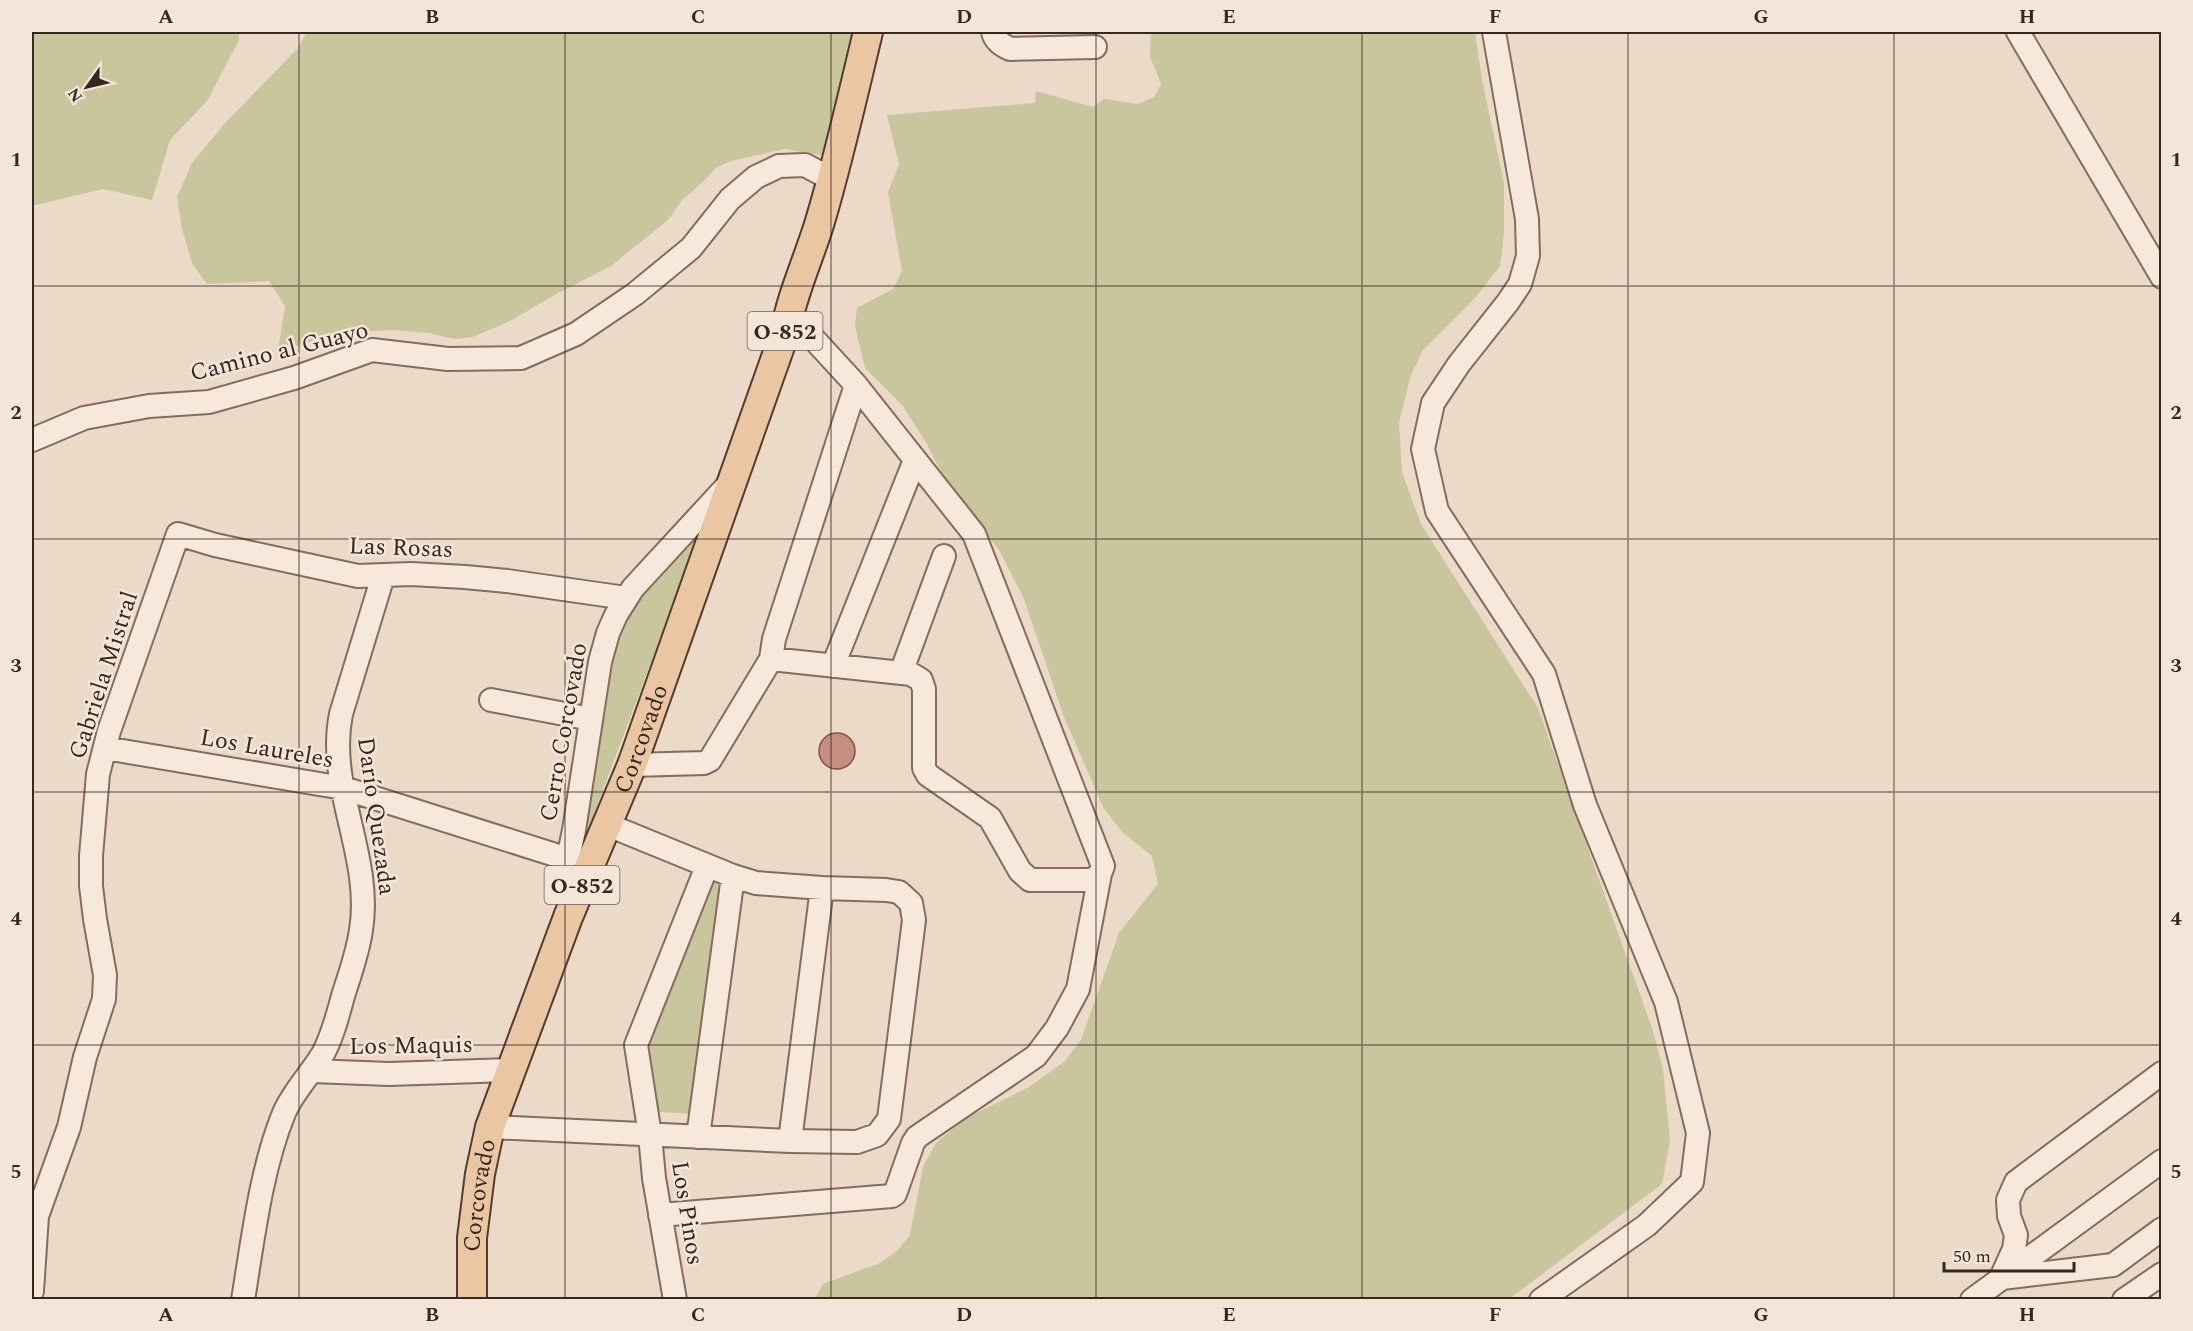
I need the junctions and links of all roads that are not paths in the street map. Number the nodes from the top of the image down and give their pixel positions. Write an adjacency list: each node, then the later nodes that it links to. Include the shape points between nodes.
1 (868, 32): 6 (main road, O-852)
2 (993, 32): 5 (street, via 1001,45 1010,49)
3 (1494, 32): 47 (street, via 1527,219 1528,256 1520,284 1433,403 1423,449 1437,511 1544,674 1586,805 1666,1002 1698,1133 1692,1182 1647,1225)
4 (2018, 32): 7 (street)
5 (1095, 47)
6 (832, 180): 8 (main road, Corcovado / O-852); 10 (street, Camino al Guayo, via 805,165 779,166 756,177 730,199 691,248 635,294 576,334 521,358 448,359 372,350 209,402 149,406 84,418)
7 (2162, 277)
8 (789, 312): 9 (street); 12 (main road, Corcovado / O-852)
9 (856, 385): 11 (street); 17 (street, via 774,639)
10 (32, 440)
11 (915, 460): 18 (street); 28 (street, via 974,534 1103,866)
12 (733, 480): 16 (street, Cerro Corcovado); 23 (main road, Corcovado / O-852)
13 (178, 534): 15 (street, Las Rosas, via 337,572); 22 (street, Gabriela Mistral)
14 (944, 556): 19 (street)
15 (383, 576): 16 (street, Las Rosas, via 411,574 507,581); 24 (street, Darío Quezada, via 339,724 337,745)
16 (626, 598): 21 (street, Cerro Corcovado, via 604,648)
17 (771, 659): 18 (street); 23 (street, via 710,760)
18 (833, 666): 19 (street)
19 (901, 673): 28 (street, via 911,674 923,683 924,768 928,775 990,818 1024,877 1092,880)
20 (491, 700): 21 (street)
21 (591, 719): 26 (street, Cerro Corcovado, via 574,830)
22 (105, 748): 24 (street, Los Laureles); 43 (street, Gabriela Mistral, via 98,774 91,856 92,903 105,975 104,999 85,1057 69,1127 37,1216)
23 (632, 765): 25 (main road, Corcovado / O-852)
24 (343, 788): 26 (street, Los Laureles); 32 (street, Darío Quezada, via 362,878 362,927 333,1030)
25 (608, 825): 26 (main road, Corcovado / O-852); 27 (street)
26 (578, 864): 31 (main road, Corcovado / O-852, via 568,917)
27 (707, 866): 29 (street); 35 (street, Los Pinos, via 636,1045)
28 (1100, 874): 39 (street, via 1078,989 1057,1028 1036,1056 917,1137 898,1190 892,1196)
29 (733, 876): 30 (street, via 765,885); 36 (street)
30 (822, 888): 37 (street); 37 (street, via 892,890 908,898 913,908 892,1101 886,1125 867,1140)
31 (510, 1070): 32 (street, Los Maquis, via 389,1074); 34 (main road, Corcovado / O-852)
32 (312, 1071): 44 (street, Darío Quezada, via 290,1101 275,1141 260,1199)
33 (2162, 1073): 42 (street, via 2016,1182 2008,1200 2016,1235 2014,1249)
34 (490, 1127): 35 (street); 45 (main road, Corcovado / O-852, via 472,1238)
35 (650, 1135): 36 (street); 39 (street, Los Pinos)
36 (698, 1137): 37 (street)
37 (790, 1141)
38 (2162, 1161): 42 (street)
39 (660, 1215): 46 (street, Los Pinos)
40 (2162, 1229): 42 (street, via 2113,1265)
41 (2162, 1274): 49 (street)
42 (2001, 1278): 48 (street)
43 (32, 1291)
44 (243, 1299)
45 (472, 1299)
46 (675, 1299)
47 (1541, 1299)
48 (1972, 1299)
49 (2124, 1299)

